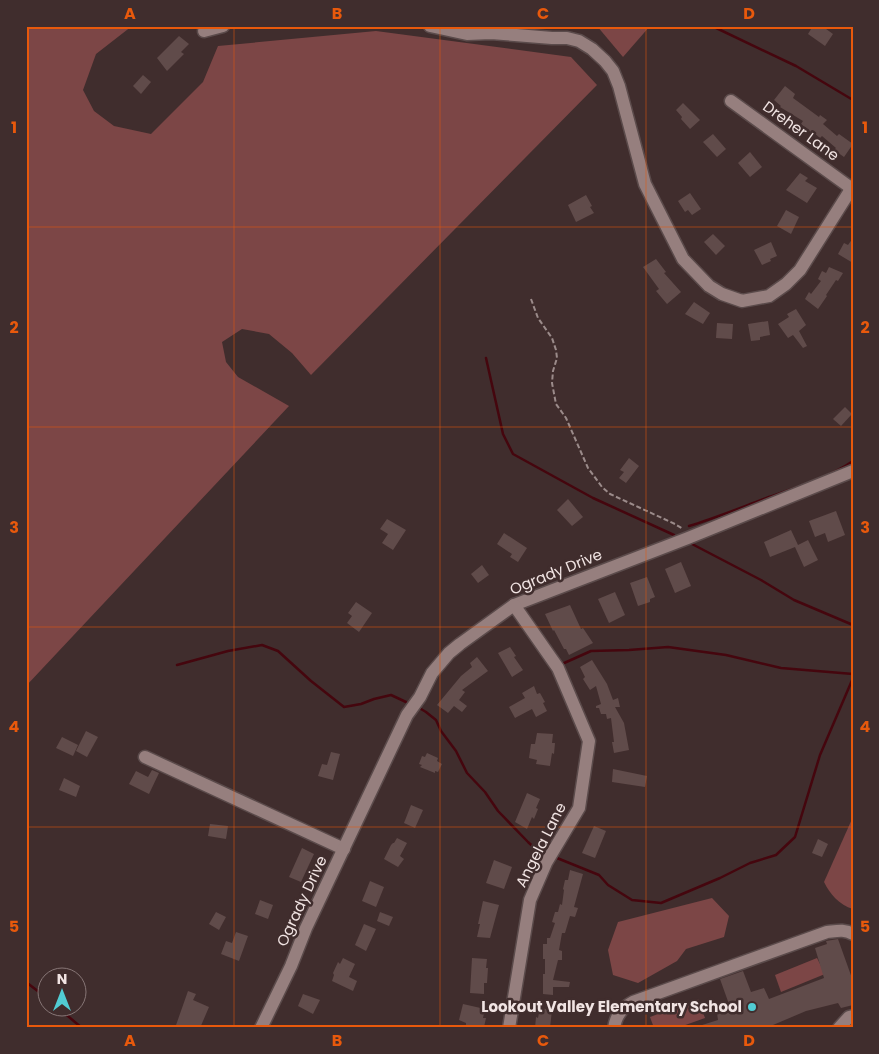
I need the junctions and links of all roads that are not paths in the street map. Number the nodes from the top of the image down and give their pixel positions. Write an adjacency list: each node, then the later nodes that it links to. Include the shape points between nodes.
1 (223, 26): 3 (street)
2 (430, 26): 5 (street, via 467,34 567,38 592,49 613,71 646,184 683,259 709,286 722,294 742,301 769,296 786,284 800,270)
3 (204, 31)
4 (731, 101): 5 (street, Dreher Lane)
5 (852, 187)
6 (853, 471): 7 (street, Ogrady Drive)
7 (514, 605): 9 (street, Ogrady Drive, via 449,653 432,673 407,715); 13 (street, Angela Lane, via 558,668 589,740 578,808 546,863 530,900)
8 (144, 756): 9 (street)
9 (344, 849): 12 (street, Ogrady Drive)
10 (853, 934): 14 (street, via 842,930 827,932 633,1002 618,1013)
11 (853, 1016): 15 (street)
12 (261, 1028)
13 (509, 1028)
14 (614, 1028)
15 (839, 1028)

